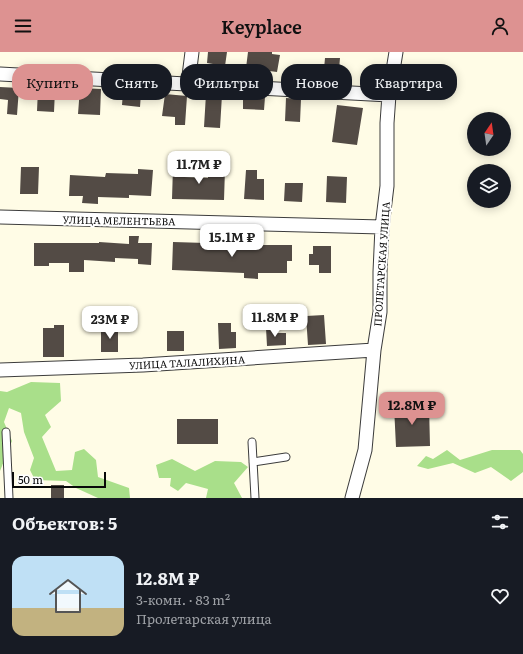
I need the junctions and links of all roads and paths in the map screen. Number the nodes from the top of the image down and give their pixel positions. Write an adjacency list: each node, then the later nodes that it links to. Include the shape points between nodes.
1 (192, 52): 3 (street)
2 (396, 52): 4 (street, ПРОЛЕТАРСКАЯ УЛИЦА)
3 (190, 64)
4 (394, 64)
5 (0, 74): 6 (street)
6 (180, 84)
7 (273, 89): 8 (street)
8 (360, 94)
9 (389, 100): 11 (street, ПРОЛЕТАРСКАЯ УЛИЦА)
10 (0, 217): 11 (street, УЛИЦА МЕЛЕНТЬЕВА)
11 (382, 227): 12 (street, ПРОЛЕТАРСКАЯ УЛИЦА, via 380,312)
12 (374, 350): 13 (street, УЛИЦА ТАЛАЛИХИНА, via 144,365); 20 (street, ПРОЛЕТАРСКАЯ УЛИЦА, via 365,450)
13 (0, 370)
14 (6, 432): 18 (lane)
15 (252, 442): 17 (lane)
16 (286, 457): 17 (lane)
17 (253, 462): 19 (lane)
18 (9, 498)
19 (255, 498)
20 (352, 498)

